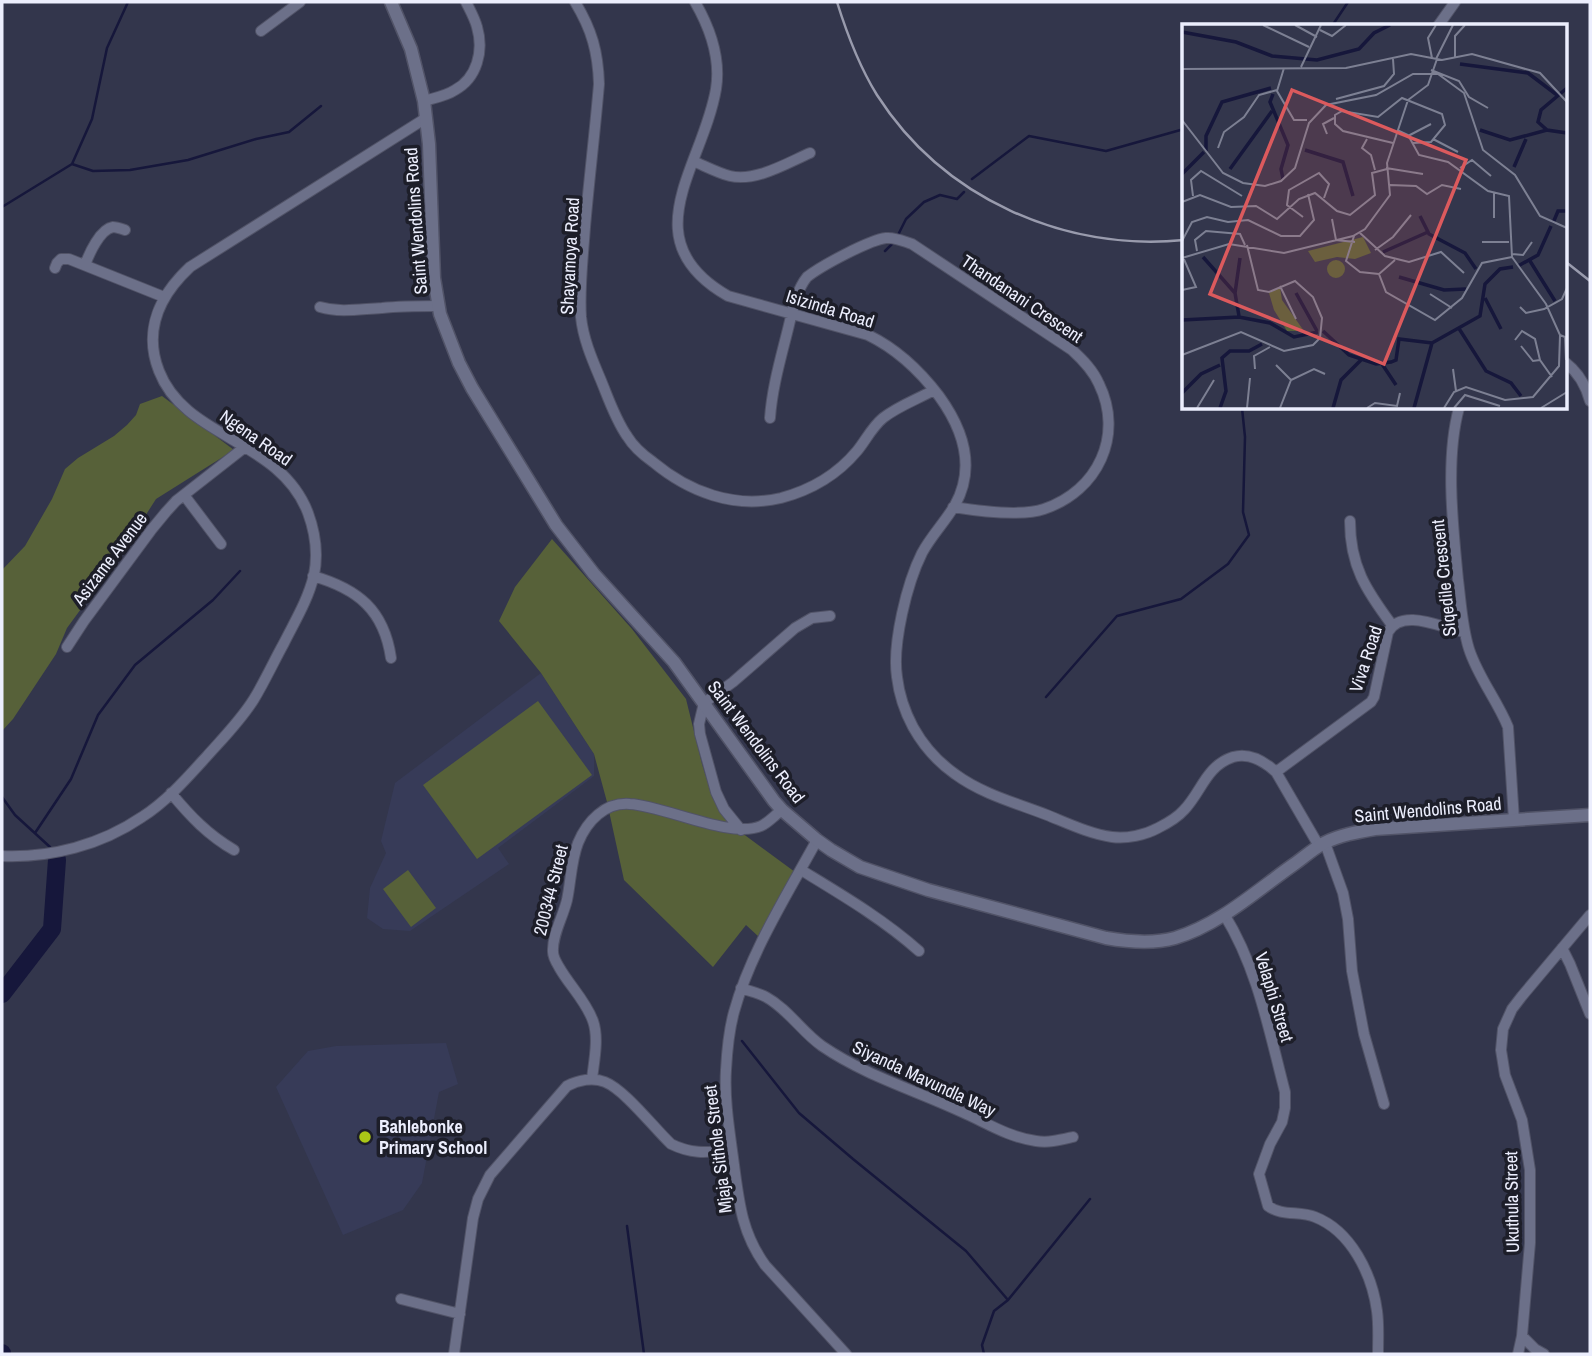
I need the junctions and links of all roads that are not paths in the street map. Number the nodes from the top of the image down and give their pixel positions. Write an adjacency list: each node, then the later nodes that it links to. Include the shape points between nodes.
1 (300, 2): 8 (street)
2 (391, 2): 9 (street, Saint Wendolins Road, via 411,49)
3 (466, 2): 9 (street, via 479,37 475,70 456,90)
4 (575, 2): 21 (street, Shayamoya Road, via 593,37 599,84 581,321 609,398 636,447 667,474 704,493 723,499 782,498 837,471 884,416)
5 (695, 2): 12 (street, Isizinda Road, via 712,40 717,69)
6 (1455, 2): 7 (street)
7 (1439, 24)
8 (261, 30)
9 (424, 101): 10 (street, Saint Wendolins Road)
10 (426, 118): 16 (street, Ngena Road, via 190,267); 18 (street, Saint Wendolins Road)
11 (810, 153): 12 (street, via 745,177)
12 (693, 161): 19 (street, Isizinda Road, via 678,216 679,239 689,262 712,287 728,296)
13 (125, 230): 14 (street, via 108,229)
14 (85, 265): 15 (street, via 64,258); 16 (street)
15 (55, 268)
16 (164, 297): 25 (street, Ngena Road, via 153,327 158,370 191,414)
17 (320, 306): 18 (street, via 354,311)
18 (439, 306): 36 (street, Saint Wendolins Road, via 472,388 556,525)
19 (792, 313): 21 (street, Isizinda Road, via 881,341); 24 (street, Thandanani Crescent); 27 (street, Thandanani Crescent, via 800,286 812,273 869,243 897,239 912,244 1042,329 1088,365 1099,383 1109,420 1103,454 1088,480 1063,501 1044,509)
20 (1568, 364): 22 (street)
21 (934, 390): 27 (street, Isizinda Road, via 952,414 964,446 963,483)
22 (1590, 401)
23 (1460, 410): 33 (street, Siqedile Crescent, via 1452,452 1452,524)
24 (770, 418)
25 (245, 447): 26 (street, Asizame Avenue); 30 (street, Ngena Road, via 267,460 300,495 314,535)
26 (184, 495): 29 (street); 34 (street, Asizame Avenue, via 152,529)
27 (953, 508): 37 (street, Isizinda Road, via 923,550 909,588 896,676 913,727 948,768 979,789 1113,837 1155,830 1175,819 1215,766 1233,757 1252,757)
28 (1350, 521): 32 (street, via 1355,563)
29 (221, 544)
30 (313, 576): 35 (street, via 366,601 380,623); 38 (street, Ngena Road, via 303,606 239,721)
31 (830, 616): 36 (street, via 812,618 795,628)
32 (1392, 625): 33 (street, Viva Road, via 1412,619); 37 (street, Viva Road, via 1371,702)
33 (1464, 632): 41 (street, Siqedile Crescent, via 1475,666 1508,727)
34 (67, 647)
35 (391, 658)
36 (704, 703): 39 (street, Saint Wendolins Road); 42 (street, via 700,734 716,792)
37 (1276, 772): 44 (street)
38 (171, 793): 45 (street, via 203,828); 46 (street, Ngena Road, via 132,823 87,844 40,856)
39 (782, 810): 42 (street, via 762,826); 43 (street, Saint Wendolins Road)
40 (1590, 815): 41 (street, Saint Wendolins Road)
41 (1514, 820): 44 (street, Saint Wendolins Road, via 1375,829)
42 (741, 830): 54 (street, 200344 Street, via 626,804 607,808 589,822 578,842 552,951 594,1023)
43 (817, 839): 47 (street, Mjaja Sithole Street); 48 (street, Saint Wendolins Road, via 860,867 893,879 1106,938 1150,942 1174,938)
44 (1322, 845): 48 (street, Saint Wendolins Road); 55 (street, via 1343,893 1364,1034)
45 (234, 850)
46 (2, 856)
47 (801, 870): 51 (street, via 855,902); 52 (street, Mjaja Sithole Street)
48 (1224, 914): 63 (street, Velaphi Street, via 1258,988 1285,1092 1282,1122 1259,1174 1268,1206 1312,1215 1347,1240 1373,1291)
49 (1590, 915): 50 (street, Ukuthula Street)
50 (1562, 948): 53 (street); 60 (street, Ukuthula Street, via 1512,1009 1502,1037 1502,1062 1522,1120 1530,1170 1530,1243)
51 (919, 951)
52 (741, 988): 56 (street, Siyanda Mavundla Way, via 764,995 820,1045 876,1077 1009,1135 1052,1142); 57 (street, Mjaja Sithole Street, via 726,1071)
53 (1590, 1014)
54 (593, 1079): 57 (street, via 615,1088 680,1149 698,1153); 59 (street, via 562,1090 490,1175 473,1218)
55 (1384, 1104)
56 (1073, 1137)
57 (732, 1150): 61 (street, Mjaja Sithole Street, via 742,1217 754,1251)
58 (401, 1299): 59 (street)
59 (460, 1314): 62 (street)
60 (1521, 1336): 64 (street, Ukuthula Street); 65 (street)
61 (841, 1353)
62 (454, 1354)
63 (1378, 1354)
64 (1518, 1354)
65 (1544, 1354)

